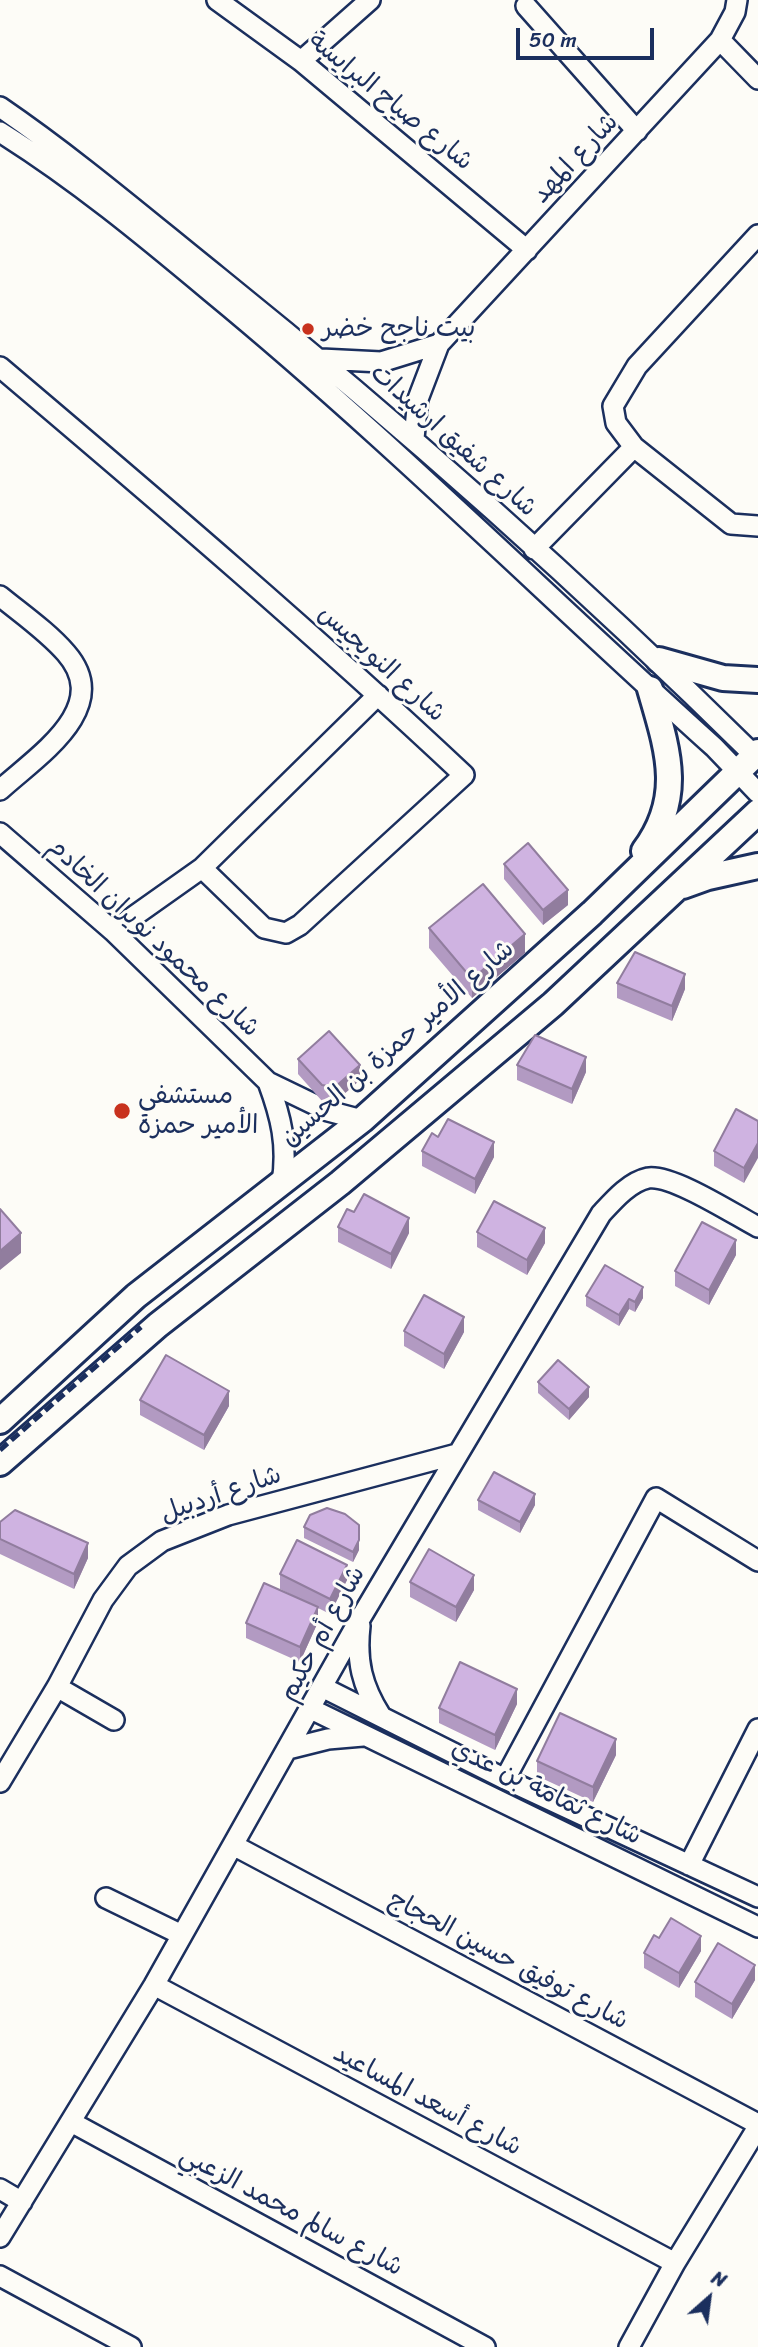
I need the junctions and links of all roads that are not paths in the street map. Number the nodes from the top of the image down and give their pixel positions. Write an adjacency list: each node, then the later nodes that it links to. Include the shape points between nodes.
1 (217, 0): 6 (street, شارع صياح البرايسة)
2 (370, 0): 6 (street)
3 (737, 0): 5 (street, شارع المهد)
4 (526, 6): 9 (street)
5 (720, 40): 7 (street); 9 (street, شارع المهد)
6 (301, 61): 12 (street, شارع صياح البرايسة)
7 (758, 79)
8 (0, 107): 14 (street, شارع شفيق ارشيدات, via 100,180)
9 (637, 131): 12 (street, شارع المهد)
10 (0, 132): 14 (street, شارع شفيق ارشيدات, via 45,160)
11 (758, 235): 17 (street, via 621,388 613,405 616,423)
12 (527, 250): 13 (street, شارع المهد)
13 (439, 344): 14 (street, شارع المهد, via 381,362); 16 (street, شارع المهد, via 418,399)
14 (315, 365): 16 (street, شارع شفيق ارشيدات); 23 (street, شارع شفيق ارشيدات)
15 (0, 367): 24 (street, شارع النويجيس)
16 (414, 438): 19 (street, شارع شفيق ارشيدات)
17 (634, 447): 18 (street, via 731,524); 19 (street)
18 (758, 526)
19 (534, 549): 21 (street, شارع شفيق ارشيدات)
20 (0, 596): 26 (street, via 67,654 82,680 83,692 75,717)
21 (659, 660): 22 (main road, via 723,678); 25 (street, شارع شفيق ارشيدات)
22 (758, 680)
23 (650, 689): 25 (street, شارع شفيق ارشيدات); 32 (main road, via 671,765 669,792 653,840)
24 (378, 695): 31 (street); 31 (street, شارع النويجيس, via 464,775 286,933 264,928)
25 (752, 760): 27 (street); 32 (main road, شارع الأمير حمزة بن الحسين)
26 (0, 790)
27 (758, 793)
28 (758, 812): 33 (main road)
29 (0, 833): 34 (street, شارع محمود نويران الخادم)
30 (758, 866): 33 (main road)
31 (202, 868): 34 (street)
32 (622, 882): 36 (main road, شارع الأمير حمزة بن الحسين)
33 (676, 889): 41 (main road, via 496,1053 158,1325)
34 (113, 931): 35 (street, شارع محمود نويران الخادم)
35 (268, 1082): 36 (street, شارع محمود نويران الخادم, via 328,1111); 37 (street, شارع محمود نويران الخادم, via 285,1136)
36 (362, 1120): 37 (main road, شارع الأمير حمزة بن الحسين)
37 (282, 1183): 39 (main road, شارع الأمير حمزة بن الحسين, via 136,1296)
38 (758, 1227): 40 (street, شارع أم حكيم, via 668,1181 649,1178 620,1194 601,1214)
39 (0, 1420)
40 (457, 1454): 43 (street, شارع أم حكيم); 44 (street, شارع أردبيل, via 229,1516 162,1541 128,1566 103,1600)
41 (0, 1463)
42 (758, 1561): 52 (street, via 656,1498)
43 (360, 1619): 45 (street, شارع أم حكيم); 47 (street, via 359,1670)
44 (57, 1687): 48 (street); 53 (street, شارع أردبيل)
45 (323, 1687): 46 (street, شارع أم حكيم); 47 (street, شارع ثمامة بن عدي)
46 (311, 1709): 50 (street, شارع ثمامة بن عدي); 51 (street, شارع أم حكيم)
47 (381, 1717): 52 (street, شارع ثمامة بن عدي)
48 (114, 1720)
49 (758, 1728): 55 (street)
50 (364, 1736): 51 (street); 58 (street, شارع ثمامة بن عدي)
51 (288, 1749): 54 (street, شارع أم حكيم)
52 (505, 1779): 55 (street, شارع ثمامة بن عدي)
53 (0, 1782)
54 (233, 1845): 59 (street, شارع أم حكيم); 62 (street, شارع توفيق حسين الحجاج)
55 (689, 1866): 56 (street, شارع ثمامة بن عدي)
56 (758, 1897)
57 (106, 1898): 59 (street)
58 (758, 1927)
59 (182, 1936): 60 (street, شارع أم حكيم)
60 (154, 1985): 61 (street, شارع أم حكيم); 66 (street, شارع أسعد المساعيد)
61 (71, 2122): 64 (street, شارع أم حكيم); 69 (street, شارع سالم محمد الزعبي)
62 (758, 2126): 66 (street)
63 (0, 2189): 64 (street)
64 (22, 2202): 65 (street, شارع أم حكيم)
65 (0, 2237)
66 (676, 2263): 70 (street)
67 (0, 2276): 68 (street)
68 (131, 2347)
69 (485, 2347)
70 (629, 2347)

